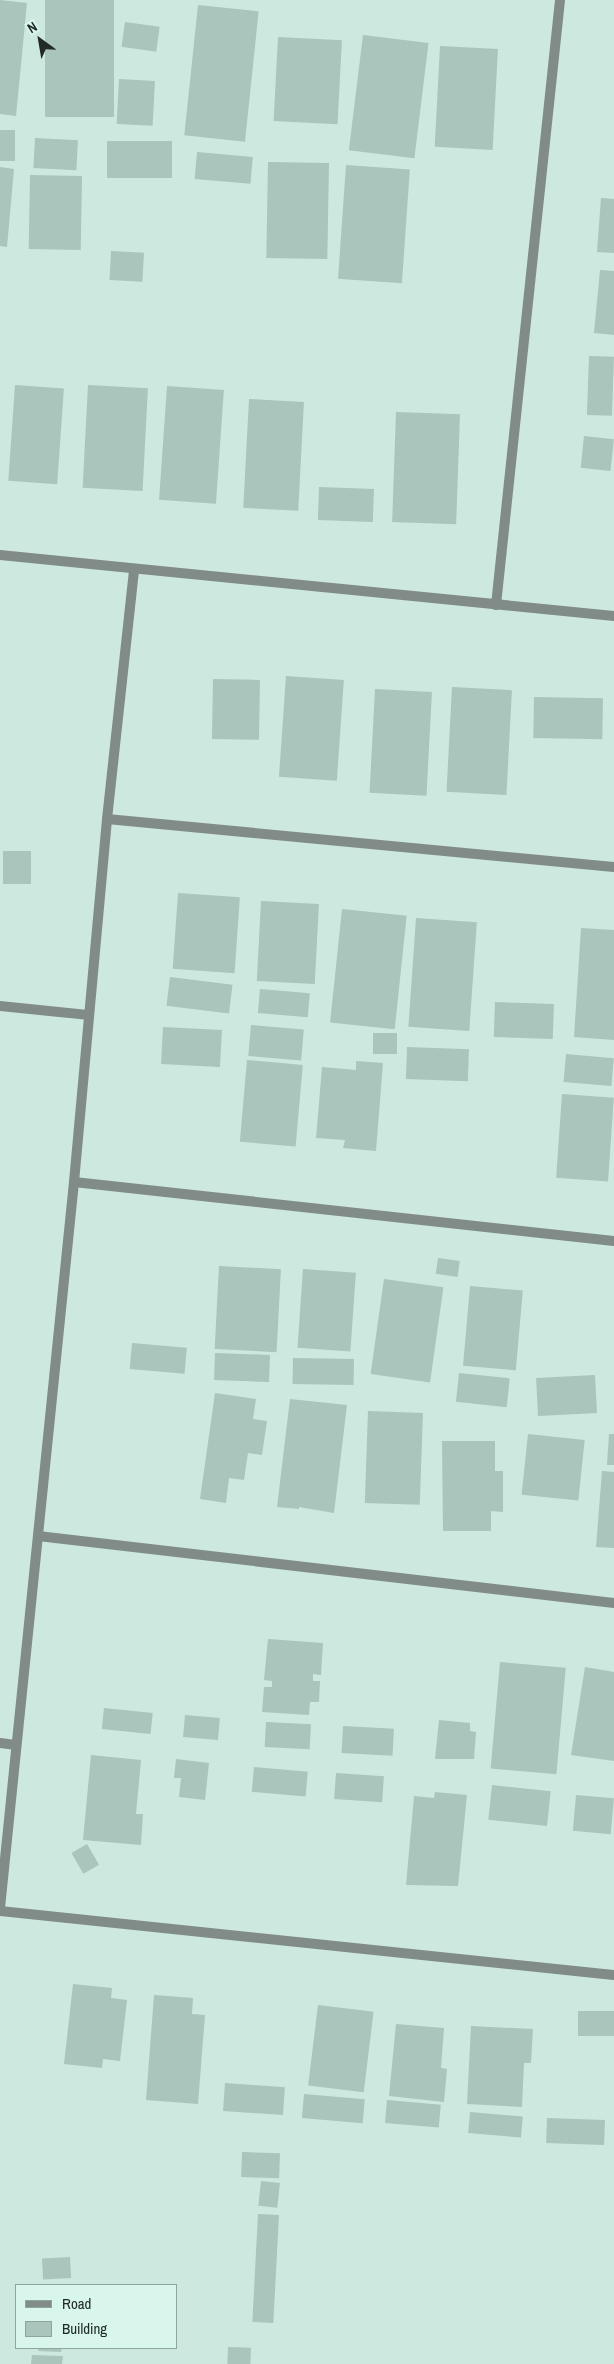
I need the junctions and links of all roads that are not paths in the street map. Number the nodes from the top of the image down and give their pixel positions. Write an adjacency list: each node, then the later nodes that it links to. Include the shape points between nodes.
1 (560, 0): 4 (street)
2 (0, 555): 3 (street)
3 (134, 568): 4 (street); 6 (street)
4 (496, 605): 5 (street)
5 (614, 616)
6 (106, 819): 7 (street); 9 (street)
7 (614, 867)
8 (0, 1006): 9 (street)
9 (88, 1015): 10 (street)
10 (74, 1182): 11 (street); 12 (street)
11 (614, 1241)
12 (38, 1536): 13 (street); 15 (street)
13 (614, 1603)
14 (0, 1743): 15 (street)
15 (16, 1745): 16 (street)
16 (0, 1910): 17 (street)
17 (614, 1975)

